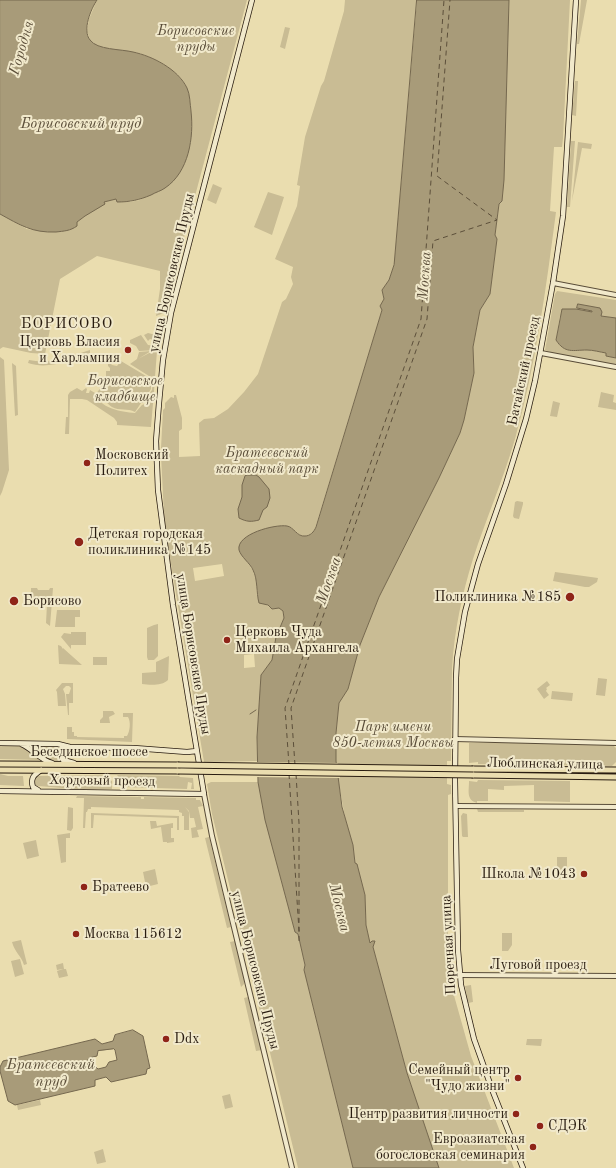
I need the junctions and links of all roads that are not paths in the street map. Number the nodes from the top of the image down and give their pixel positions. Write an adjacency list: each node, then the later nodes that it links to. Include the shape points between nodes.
1 (252, 0): 12 (main road, улица Борисовские Пруды, via 171,313 159,403 156,456 162,526)
2 (576, 0): 3 (main road, Батайский проезд, via 563,216)
3 (553, 283): 4 (street); 5 (main road, Батайский проезд)
4 (616, 295)
5 (541, 353): 6 (street); 7 (main road, Батайский проезд, via 521,436 476,570 465,612 457,659)
6 (616, 367)
7 (456, 739): 10 (street); 27 (main road, Батайский проезд)
8 (0, 743): 9 (main road)
9 (20, 744): 11 (main road, via 58,744); 14 (main road, via 43,760)
10 (615, 744)
11 (70, 747): 12 (main road); 15 (main road, via 62,750 61,758)
12 (197, 751): 26 (main road, улица Борисовские Пруды)
13 (0, 764): 14 (main road, Бесединское шоссе)
14 (56, 764): 15 (main road, Бесединское шоссе)
15 (77, 764): 17 (main road, Бесединское шоссе, bridge)
16 (616, 767): 20 (street)
17 (473, 769): 20 (main road, Люблинская улица)
18 (0, 770): 19 (main road, Бесединское шоссе)
19 (41, 770): 22 (main road, Бесединское шоссе, bridge); 25 (main road, via 32,781 35,789)
20 (609, 770): 21 (main road, Люблинская улица)
21 (616, 770)
22 (473, 775): 23 (main road, Люблинская улица)
23 (616, 777)
24 (0, 791): 25 (main road, Хордовый проезд)
25 (42, 791): 26 (main road, Хордовый проезд)
26 (204, 794): 31 (street, улица Борисовские Пруды)
27 (456, 806): 28 (street); 29 (main road, Поречная улица)
28 (616, 807)
29 (460, 975): 30 (street, Луговой проезд); 32 (main road, Поречная улица, via 474,1039)
30 (616, 976)
31 (292, 1168)
32 (523, 1168)

